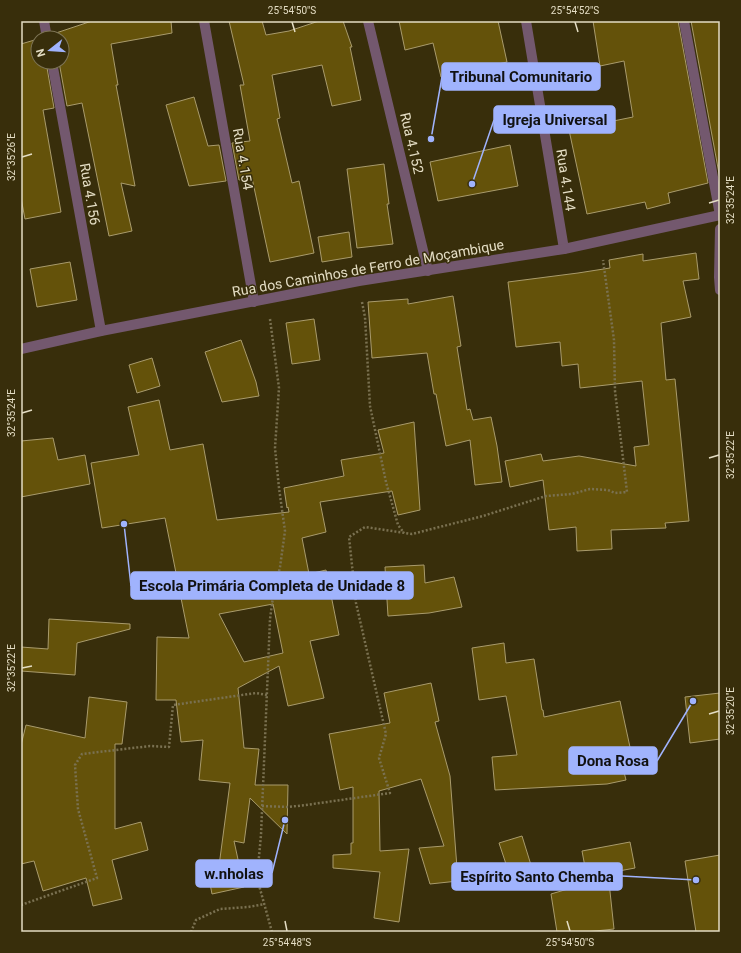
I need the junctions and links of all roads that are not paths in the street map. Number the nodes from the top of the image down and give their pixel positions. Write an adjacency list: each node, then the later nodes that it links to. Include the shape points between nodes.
1 (204, 21): 11 (street, Rua 4.154)
2 (368, 21): 9 (street, Rua 4.152)
3 (526, 21): 8 (street, Rua 4.144)
4 (684, 21): 6 (street)
5 (53, 70): 12 (street, Rua 4.156)
6 (720, 215): 8 (street, Rua dos Caminhos de Ferro de Moçambique)
7 (720, 229): 10 (street)
8 (564, 249): 9 (street, Rua dos Caminhos de Ferro de Moçambique)
9 (428, 271): 11 (street, Rua dos Caminhos de Ferro de Moçambique, via 359,281)
10 (720, 290)
11 (254, 302): 12 (street, Rua dos Caminhos de Ferro de Moçambique)
12 (101, 331): 13 (street, Rua dos Caminhos de Ferro de Moçambique)
13 (21, 349)

